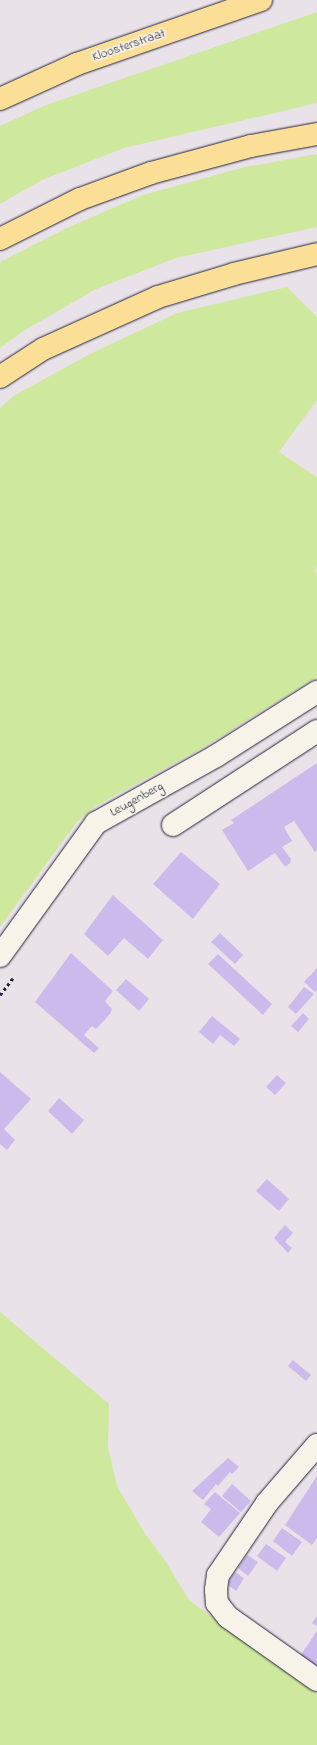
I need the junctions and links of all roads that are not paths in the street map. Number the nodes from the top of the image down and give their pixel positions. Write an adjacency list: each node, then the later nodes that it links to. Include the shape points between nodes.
1 (261, 0): 2 (main road, Kloosterstraat, via 77,64)
2 (0, 99)
3 (317, 134): 4 (main road, via 251,146 151,173 80,199)
4 (0, 239)
5 (317, 254): 6 (main road, via 234,274 158,297 43,350)
6 (0, 378)
7 (317, 692): 10 (street, Leugenberg, via 216,756 96,823)
8 (317, 731): 9 (street)
9 (173, 825)
10 (0, 956)
11 (317, 1445): 12 (street, via 267,1503 218,1575 216,1590 217,1603 228,1617)
12 (317, 1680)

